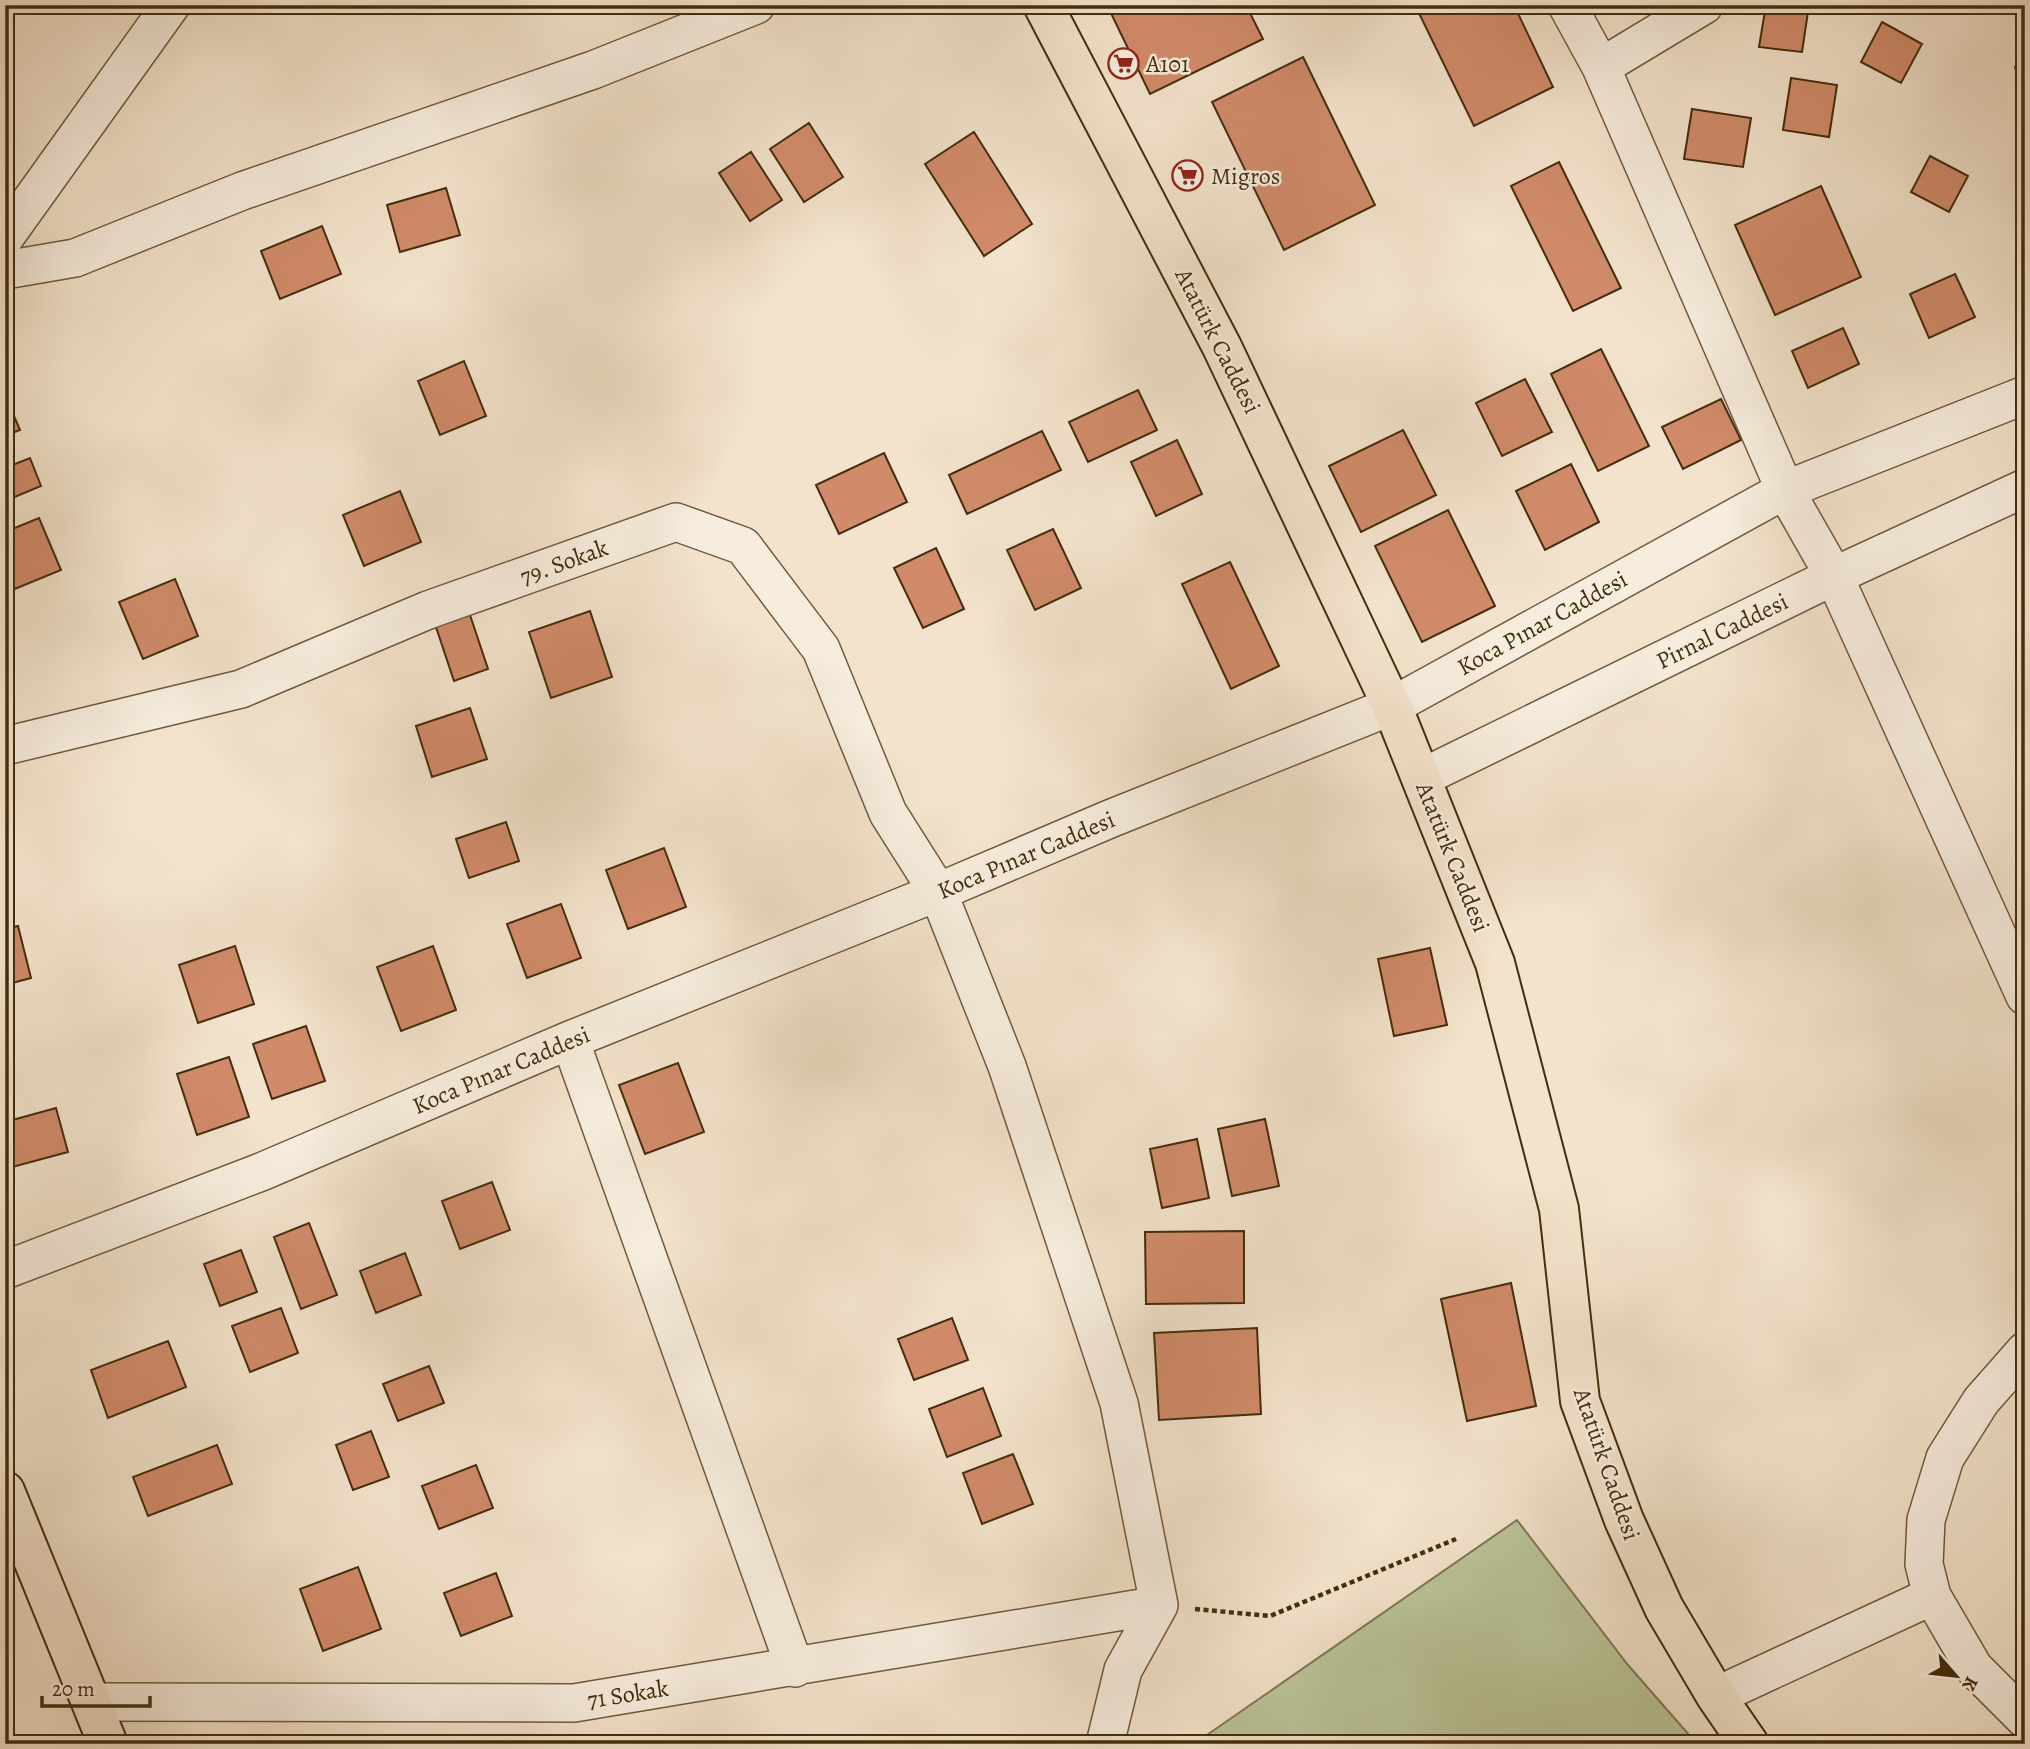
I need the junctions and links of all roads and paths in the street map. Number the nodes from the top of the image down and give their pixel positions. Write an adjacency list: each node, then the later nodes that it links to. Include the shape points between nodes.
1 (172, 5): 7 (street)
2 (756, 5): 8 (street, via 593,70 242,191 75,258)
3 (1043, 5): 13 (main road, Atatürk Caddesi, via 1222,347)
4 (1567, 5): 6 (street)
5 (1704, 5): 6 (street)
6 (1601, 67): 11 (street)
7 (5, 237)
8 (5, 270)
9 (2025, 395): 11 (street, Koca Pınar Caddesi)
10 (2025, 488): 12 (street, Pirnal Caddesi)
11 (1785, 490): 12 (street); 13 (street, Koca Pınar Caddesi)
12 (1834, 576): 15 (street, Pirnal Caddesi); 17 (street)
13 (1392, 706): 15 (main road, Atatürk Caddesi); 16 (street, Koca Pınar Caddesi)
14 (5, 746): 16 (street, 79. Sokak, via 241,689 428,610 676,522 743,546 821,649 888,813)
15 (1421, 778): 26 (main road, Atatürk Caddesi, via 1495,963 1559,1209 1580,1401 1624,1520 1664,1608)
16 (938, 892): 18 (street, Koca Pınar Caddesi); 24 (street, 79. Sokak, via 1007,1066 1119,1403)
17 (2025, 996)
18 (570, 1040): 19 (street, Koca Pınar Caddesi, via 261,1172); 25 (street)
19 (5, 1270)
20 (2025, 1351): 23 (street, via 1981,1401 1945,1458 1926,1520 1924,1564)
21 (5, 1491): 27 (main road)
22 (1455, 1539): 24 (path, via 1270,1616)
23 (1932, 1596): 26 (street); 28 (street, via 1974,1668)
24 (1159, 1605): 25 (street, 71 Sokak); 30 (street, via 1123,1670)
25 (795, 1668): 27 (street, 71 Sokak, via 574,1703)
26 (1716, 1696): 31 (main road, Atatürk Caddesi)
27 (91, 1702): 29 (main road)
28 (2025, 1719)
29 (108, 1744)
30 (1105, 1744)
31 (1749, 1744)

